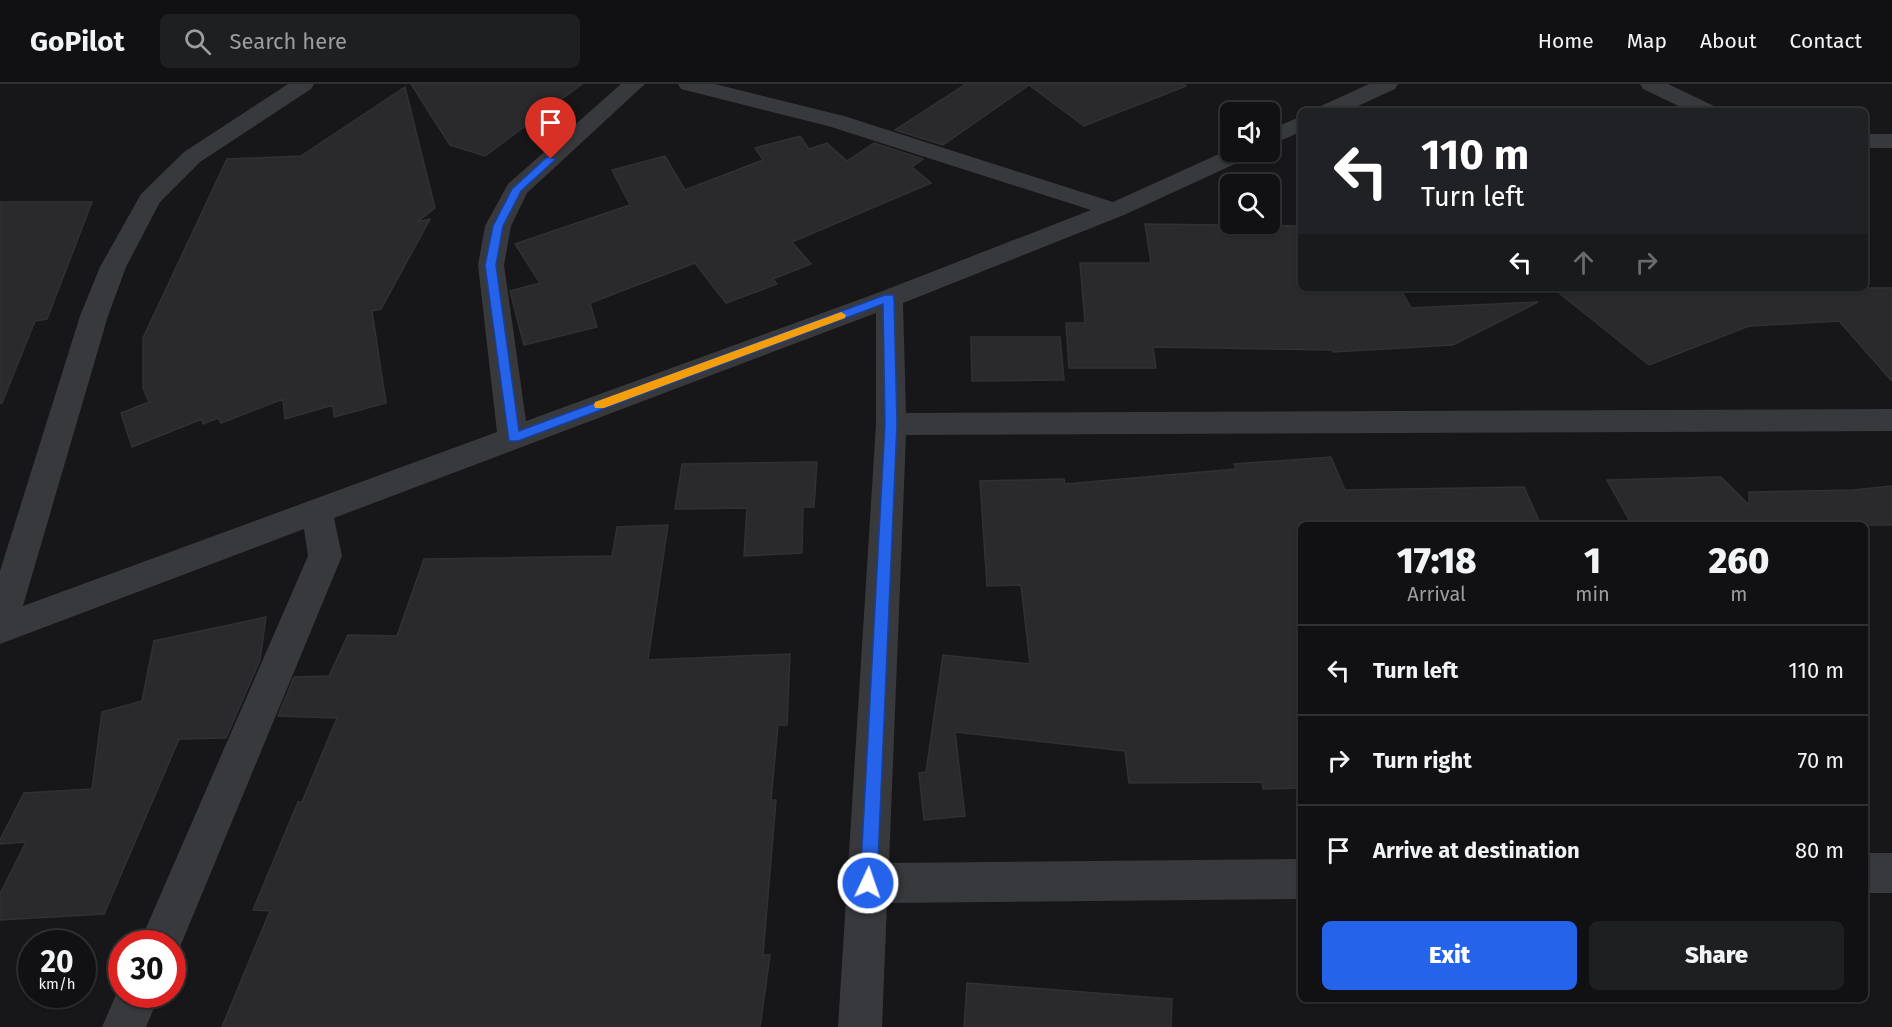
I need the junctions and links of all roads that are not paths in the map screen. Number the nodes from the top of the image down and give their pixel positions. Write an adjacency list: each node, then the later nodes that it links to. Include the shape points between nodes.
1 (303, 84): 19 (street, via 192,157 150,199 113,267 94,316)
2 (634, 84): 17 (street, via 517,189 498,226 491,265)
3 (689, 84): 13 (street, via 836,121)
4 (1387, 84): 6 (street)
5 (1651, 84): 7 (street)
6 (1335, 108)
7 (1700, 108)
8 (1298, 125): 9 (street)
9 (1280, 134)
10 (1868, 141): 11 (street)
11 (1892, 141)
12 (1220, 162): 13 (street)
13 (1115, 210): 14 (street)
14 (889, 298): 16 (street); 17 (street)
15 (1892, 420): 16 (street)
16 (891, 424): 23 (street)
17 (513, 437): 18 (street)
18 (317, 510): 19 (street); 24 (street, via 325,556)
19 (0, 627)
20 (1868, 873): 21 (street)
21 (1892, 873)
22 (1298, 879): 23 (street)
23 (868, 883): 27 (street)
24 (166, 930)
25 (132, 1008): 26 (street)
26 (124, 1027)
27 (860, 1027)

